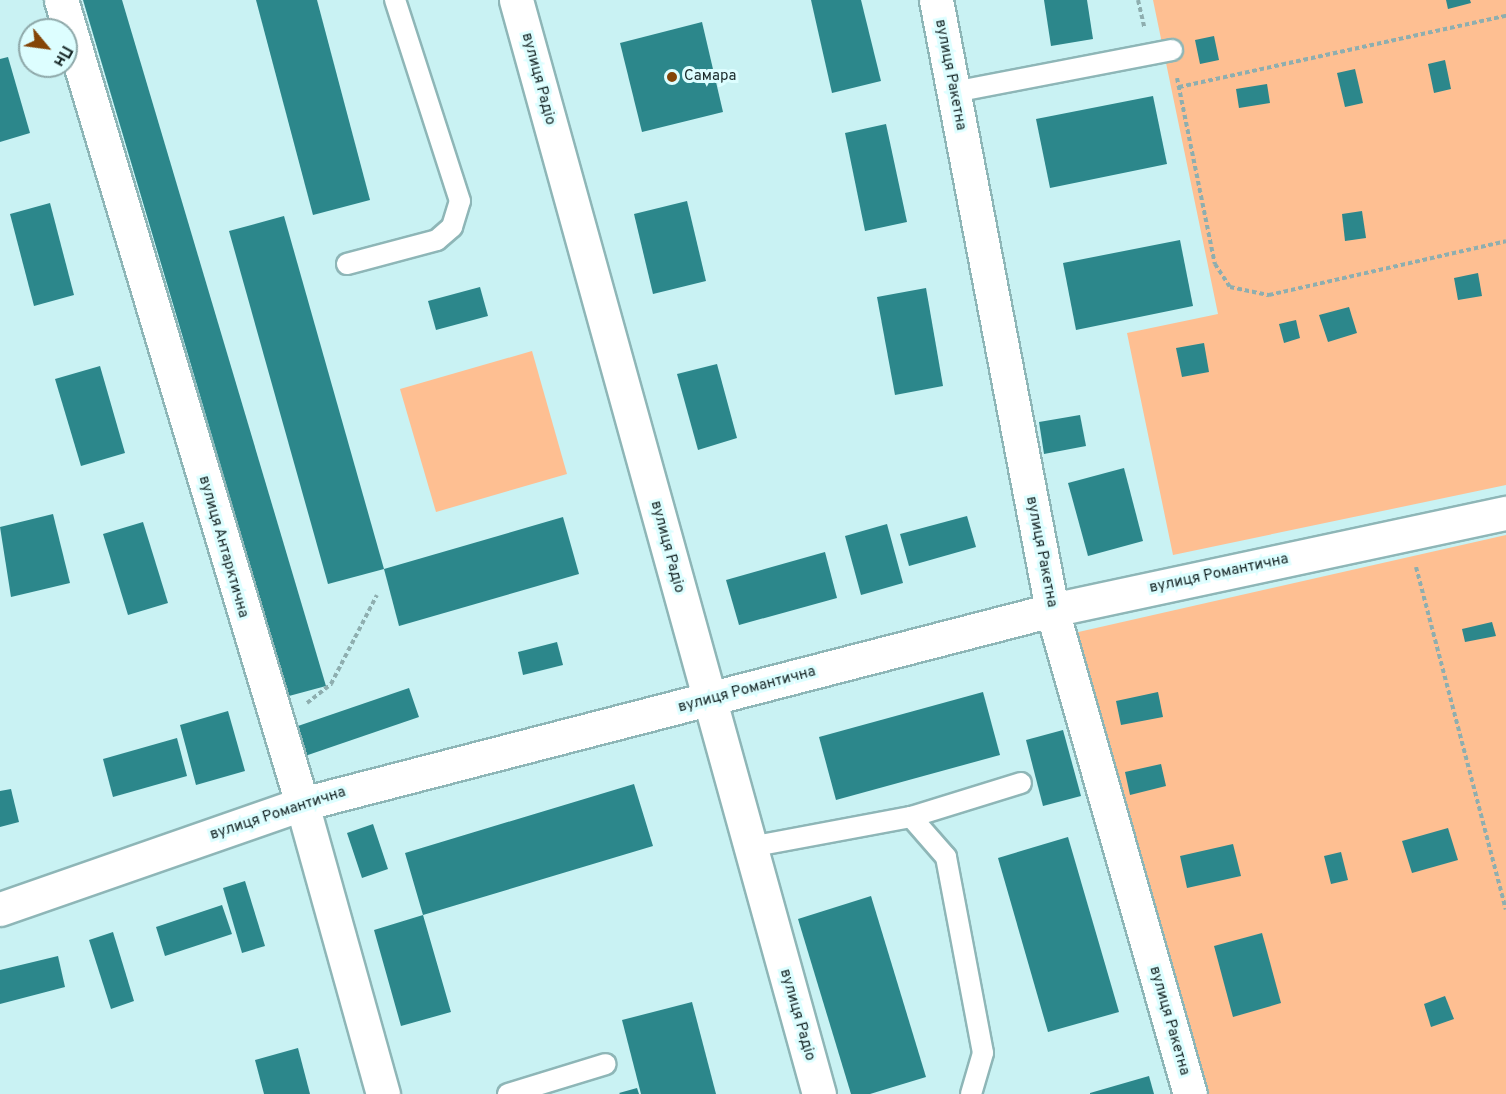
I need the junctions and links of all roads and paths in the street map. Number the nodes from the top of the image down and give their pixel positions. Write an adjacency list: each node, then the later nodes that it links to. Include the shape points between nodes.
1 (61, 0): 16 (street, вулиця Антарктична)
2 (395, 0): 10 (lane, via 460,201 452,226 437,240)
3 (516, 0): 15 (street, вулиця Радіо)
4 (936, 0): 8 (street, вулиця Ракетна)
5 (1506, 16): 7 (path)
6 (1172, 50): 7 (path); 8 (lane)
7 (1179, 87): 9 (path, via 1215,264 1230,287 1269,295)
8 (954, 92): 14 (street, вулиця Ракетна)
9 (1506, 241)
10 (347, 264)
11 (1506, 513): 12 (street, вулиця Романтична)
12 (1408, 534): 14 (street, вулиця Романтична); 22 (path)
13 (377, 595): 16 (path, via 331,684)
14 (1052, 610): 15 (street, вулиця Романтична); 28 (street, вулиця Ракетна)
15 (710, 700): 18 (street, вулиця Романтична); 20 (street, вулиця Радіо)
16 (276, 727): 18 (street, вулиця Антарктична)
17 (1021, 783): 19 (lane)
18 (302, 804): 21 (street, вулиця Романтична); 24 (street, вулиця Антарктична)
19 (911, 817): 20 (lane); 27 (lane, via 946,857 983,1053)
20 (750, 847): 26 (street, вулиця Радіо)
21 (0, 909)
22 (1506, 909)
23 (606, 1064): 25 (lane)
24 (383, 1094)
25 (508, 1094)
26 (819, 1094)
27 (971, 1094)
28 (1190, 1094)

